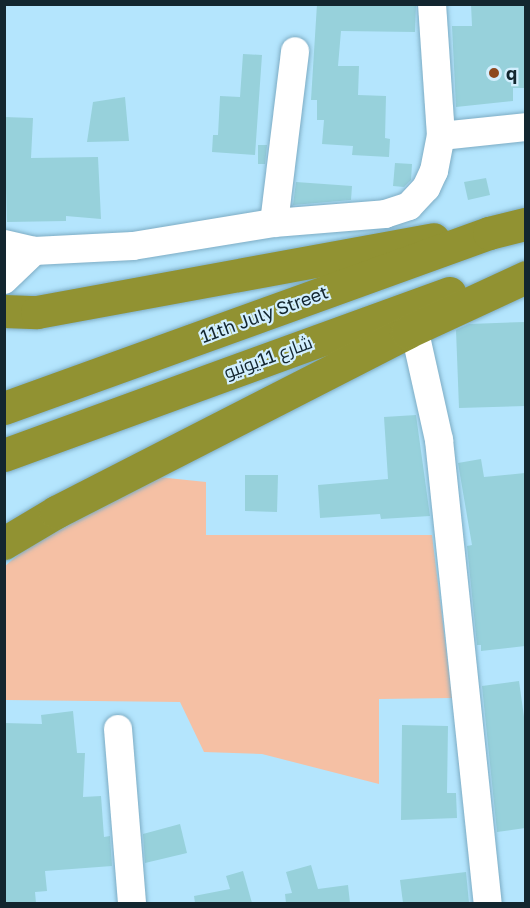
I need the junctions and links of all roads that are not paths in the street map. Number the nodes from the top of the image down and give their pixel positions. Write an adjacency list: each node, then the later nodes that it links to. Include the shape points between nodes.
1 (432, 4): 4 (street)
2 (295, 51): 5 (street)
3 (525, 127): 4 (street)
4 (441, 136): 5 (street, via 434,171 426,188 409,206 385,214)
5 (274, 223): 9 (street, via 133,246)
6 (525, 224): 7 (highway, 11th July Street)
7 (489, 233): 14 (highway, via 399,242); 17 (highway, 11th July Street)
8 (4, 244): 9 (street)
9 (34, 251): 12 (street)
10 (525, 272): 18 (highway, شارع 11يونيو, via 419,302)
11 (525, 277): 16 (highway)
12 (4, 280)
13 (4, 311): 14 (highway)
14 (37, 312): 15 (highway)
15 (4, 322)
16 (414, 328): 19 (highway); 22 (street, via 439,440)
17 (8, 406)
18 (9, 453)
19 (6, 541)
20 (118, 729): 21 (street)
21 (132, 903)
22 (488, 903)

